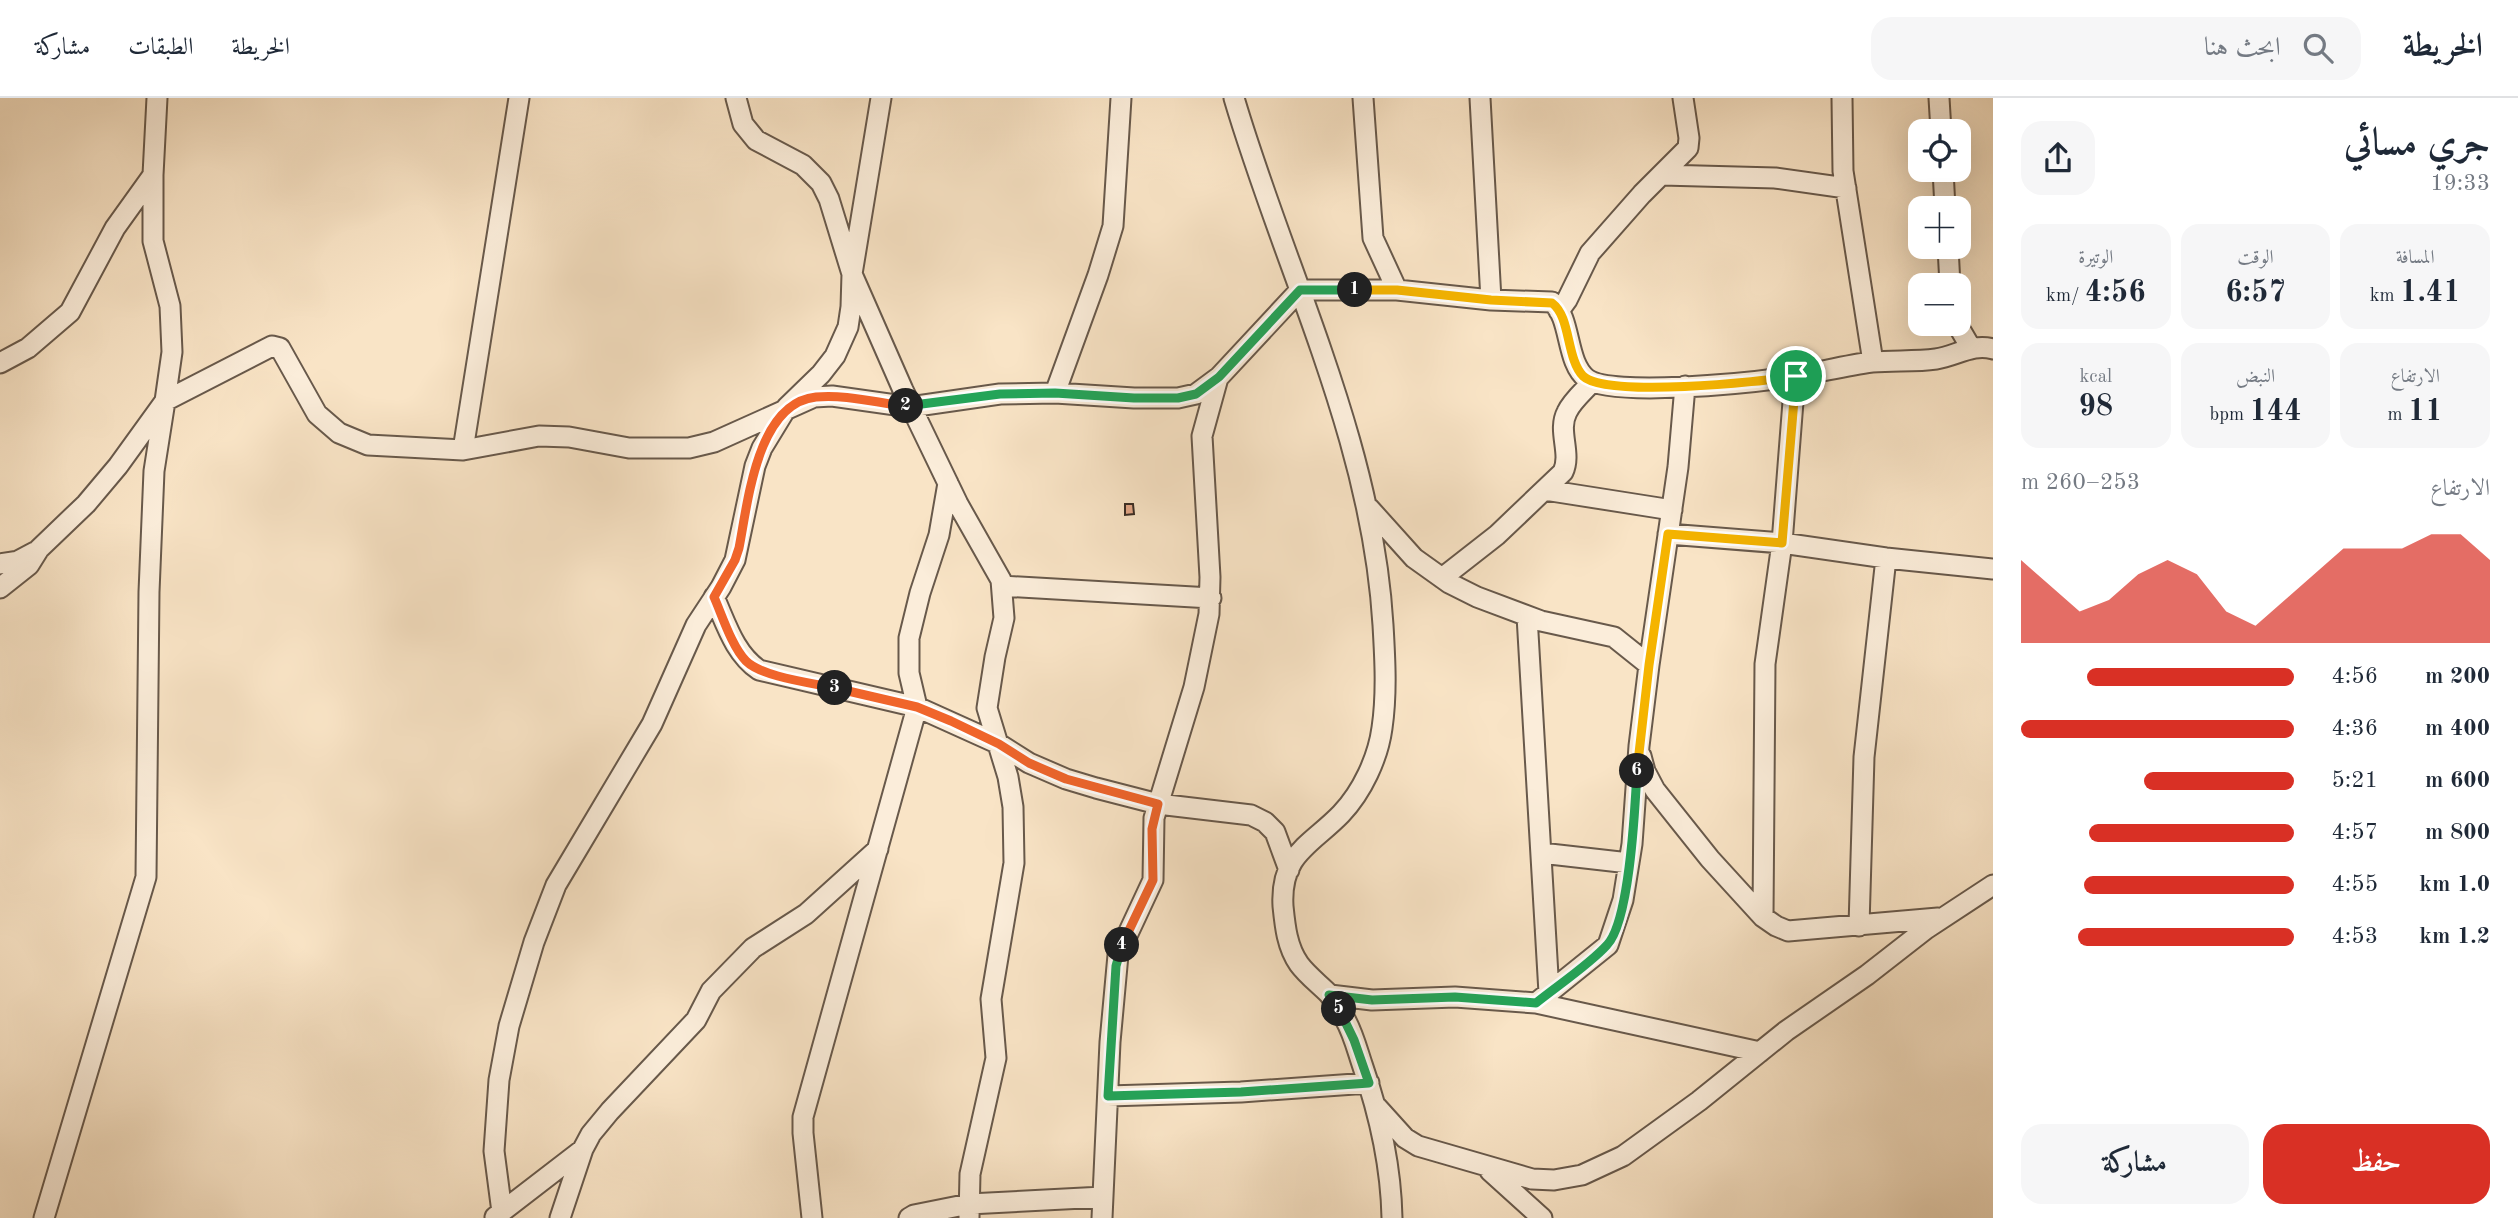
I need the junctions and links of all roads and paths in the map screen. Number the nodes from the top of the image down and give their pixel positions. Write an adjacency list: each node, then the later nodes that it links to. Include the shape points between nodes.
1 (157, 98): 13 (street)
2 (519, 98): 34 (street)
3 (737, 98): 16 (street, via 743,124 756,140 803,165 821,183)
4 (881, 98): 16 (street)
5 (1121, 98): 30 (street, via 1113,226)
6 (1234, 98): 17 (street)
7 (1363, 98): 18 (street, via 1373,238)
8 (1480, 98): 19 (street)
9 (1684, 98): 14 (street, via 1688,148)
10 (1842, 98): 15 (street)
11 (1939, 98): 12 (street)
12 (1940, 119)
13 (153, 175): 25 (street, via 115,228 70,312 28,348); 31 (street, via 153,241 170,306 172,352)
14 (1662, 175): 15 (street, via 1784,178); 20 (street, via 1590,253)
15 (1846, 188): 24 (street)
16 (852, 274): 32 (street, via 848,327 835,356); 33 (street)
17 (1300, 290): 18 (street); 27 (street); 37 (street, via 1323,349)
18 (1397, 290): 19 (street)
19 (1491, 300): 20 (street, via 1552,303)
20 (1559, 311): 28 (street, via 1577,367)
21 (1964, 336): 22 (street)
22 (1971, 348): 23 (street); 24 (street, via 1938,359)
23 (1993, 349)
24 (1873, 362): 26 (street)
25 (0, 363)
26 (1796, 376): 29 (street); 40 (street)
27 (1218, 378): 30 (street, via 1196,394 1178,398); 49 (street, via 1202,436)
28 (1592, 382): 29 (street, via 1610,387); 36 (street, via 1567,412 1563,434 1566,467)
29 (1685, 386): 38 (street)
30 (1055, 393): 33 (street, via 1000,394)
31 (165, 401): 34 (street, via 275,345 317,414 339,433 368,445); 41 (street, via 118,467); 75 (street, via 154,471 149,592 146,877)
32 (787, 407): 33 (street, via 831,396); 34 (street, via 714,442 689,448 629,448 539,436); 48 (street, via 758,456 739,548)
33 (911, 407): 35 (street)
34 (463, 450)
35 (947, 483): 46 (street); 52 (street, via 939,534 909,638 909,673)
36 (1545, 490): 38 (street); 45 (street)
37 (1368, 507): 45 (street, via 1415,558); 59 (street, via 1382,604 1382,729 1358,793 1342,814 1306,843)
38 (1672, 510): 39 (street)
39 (1668, 534): 40 (street); 51 (street)
40 (1782, 543): 42 (street); 61 (street, via 1765,664)
41 (39, 549): 43 (street, via 18,561); 47 (street, via 29,565)
42 (1885, 558): 44 (street); 63 (street, via 1864,757)
43 (0, 564)
44 (1993, 569)
45 (1442, 578): 50 (street)
46 (1002, 586): 49 (street); 53 (street, via 1004,618 986,708)
47 (0, 588)
48 (714, 597): 52 (street, via 739,652 759,670); 74 (street, via 696,625 652,724 556,885 534,942 509,1026 499,1080 494,1151)
49 (1210, 598): 55 (street, via 1194,687)
50 (1527, 616): 51 (street, via 1614,637); 57 (street)
51 (1649, 665): 54 (street)
52 (917, 707): 53 (street); 56 (street)
53 (999, 744): 55 (street, via 1066,779); 73 (street, via 1013,807 1014,863 991,999 996,1058 970,1174)
54 (1639, 746): 58 (street); 61 (street, via 1655,790)
55 (1158, 804): 59 (street, via 1251,815 1265,822 1275,832); 68 (street, via 1152,829 1153,880 1118,955)
56 (878, 848): 70 (street, via 812,910 753,948 728,973 711,991 696,1020 610,1111); 77 (street, via 803,1117)
57 (1541, 853): 58 (street); 65 (street)
58 (1629, 863): 65 (street, via 1608,945)
59 (1289, 870): 64 (street, via 1283,903 1292,952)
60 (1993, 886): 62 (street)
61 (1763, 917): 63 (street, via 1788,930)
62 (1943, 918): 63 (street); 66 (street)
63 (1859, 926)
64 (1329, 995): 65 (street, via 1362,1000); 67 (street, via 1347,1022)
65 (1543, 998): 66 (street)
66 (1760, 1052): 71 (street, via 1623,1156 1582,1175 1532,1179)
67 (1369, 1083): 68 (street); 69 (street)
68 (1108, 1096): 72 (street)
69 (1376, 1106): 71 (street, via 1412,1143); 80 (street)
70 (583, 1149): 74 (street); 76 (street)
71 (1483, 1166): 81 (street)
72 (1103, 1197): 73 (street); 79 (street)
73 (969, 1211): 78 (street)
74 (498, 1215)
75 (44, 1218)
76 (560, 1218)
77 (812, 1218)
78 (909, 1218)
79 (1102, 1218)
80 (1392, 1218)
81 (1542, 1218)

